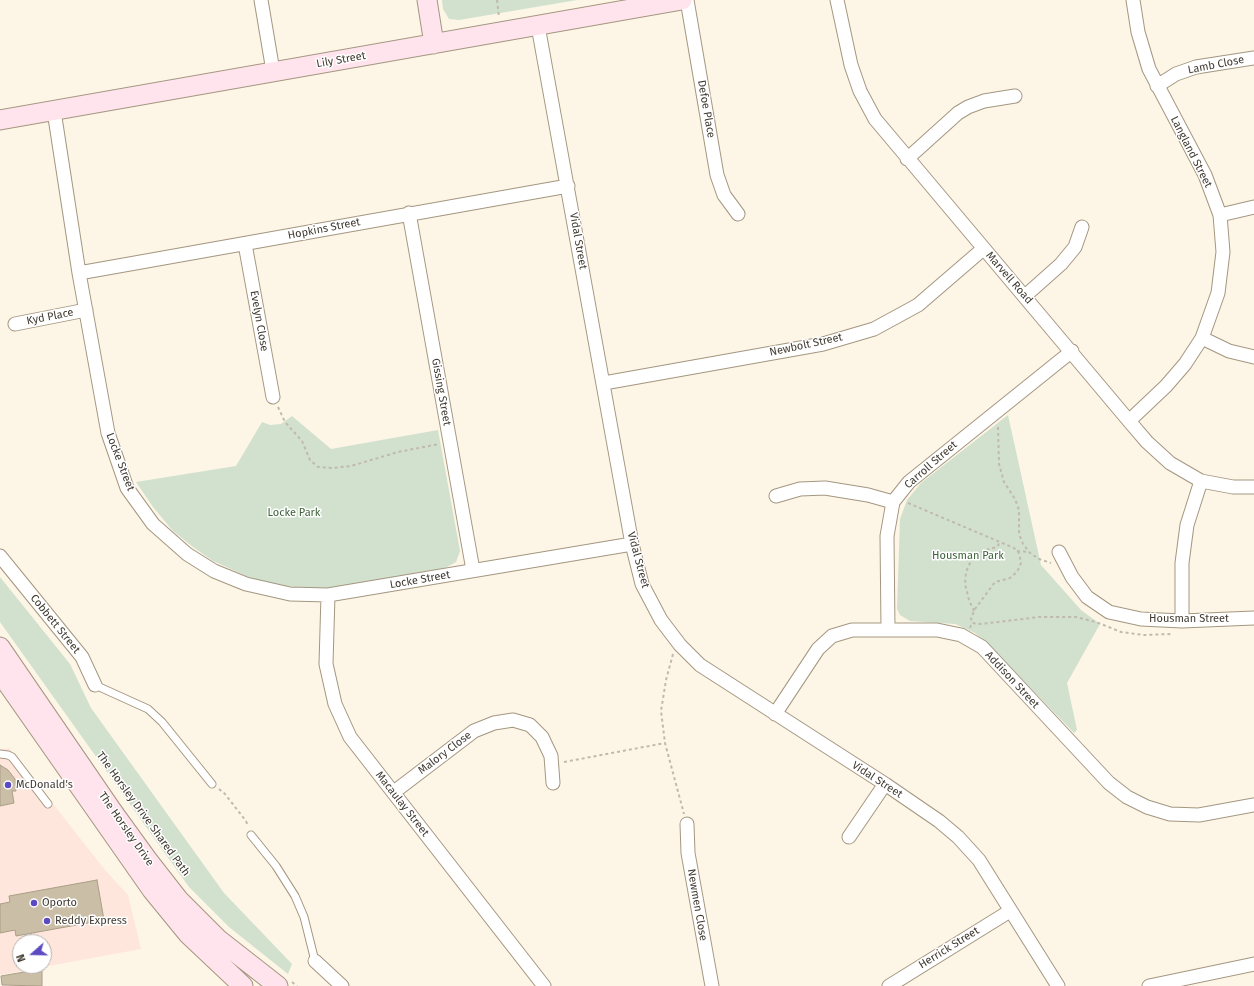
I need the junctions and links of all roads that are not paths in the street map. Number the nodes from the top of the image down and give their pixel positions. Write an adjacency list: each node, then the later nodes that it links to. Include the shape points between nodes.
1 (261, 0): 10 (street)
2 (427, 0): 8 (main road)
3 (682, 0): 7 (main road, Lily Street)
4 (687, 0): 19 (street, Defoe Place, via 717,175 724,195)
5 (838, 0): 15 (street, Marvell Road, via 851,65 860,90 875,119)
6 (1133, 0): 11 (street, Langland Street, via 1143,51)
7 (538, 26): 8 (main road, Lily Street); 16 (street, Vidal Street)
8 (434, 44): 10 (main road, Lily Street)
9 (1254, 58): 11 (street, Lamb Close, via 1196,67 1176,74)
10 (273, 71): 13 (main road, Lily Street)
11 (1157, 86): 20 (street, Langland Street, via 1205,176)
12 (1015, 96): 15 (street, via 984,101 968,107)
13 (54, 110): 14 (main road, Lily Street); 24 (street, Locke Street)
14 (0, 120)
15 (907, 159): 23 (street, Marvell Road)
16 (568, 186): 18 (street, Hopkins Street); 31 (street, Vidal Street)
17 (1254, 207): 20 (street)
18 (409, 213): 22 (street, Hopkins Street); 41 (street, Gissing Street)
19 (738, 214)
20 (1220, 215): 28 (street, Langland Street, via 1223,252 1218,292)
21 (1082, 227): 25 (street, via 1075,248 1062,264)
22 (245, 244): 24 (street, Hopkins Street); 32 (street, Evelyn Close)
23 (983, 249): 25 (street, Marvell Road); 31 (street, Newbolt Street, via 918,305 874,329 823,344)
24 (79, 273): 26 (street, Locke Street)
25 (1025, 296): 29 (street, Marvell Road)
26 (86, 310): 27 (street, Kyd Place); 42 (street, Locke Street, via 108,433 128,488 153,524 187,554 214,571 246,584 290,594)
27 (15, 324)
28 (1202, 338): 30 (street, via 1229,351); 33 (street, Langland Street, via 1166,386)
29 (1072, 351): 33 (street, Marvell Road); 37 (street, Carroll Street, via 909,482)
30 (1254, 357)
31 (604, 383): 38 (street, Vidal Street)
32 (273, 397)
33 (1129, 421): 34 (street, Marvell Road, via 1146,442 1170,463)
34 (1201, 481): 35 (street, Marvell Road, via 1233,487); 44 (street, via 1187,525 1182,563)
35 (1254, 487)
36 (776, 496): 37 (street, via 800,489 825,488)
37 (894, 500): 45 (street, Carroll Street, via 887,536)
38 (632, 544): 41 (street, Locke Street); 49 (street, Vidal Street, via 642,584 660,620 677,641 700,666)
39 (1058, 552): 44 (street, Housman Street, via 1087,597 1110,612 1141,619)
40 (0, 556): 48 (street, Cobbett Street, via 82,657)
41 (474, 570): 42 (street, Locke Street)
42 (328, 596): 54 (street, Macaulay Street, via 326,664 335,704 350,737)
43 (1254, 618): 44 (street, Housman Street)
44 (1182, 621)
45 (888, 629): 49 (street, Addison Street, via 852,630 832,636 818,649); 56 (street, Addison Street, via 937,630 960,635 982,648 1109,783 1127,797 1147,807 1170,814 1199,815)
46 (0, 647): 63 (main road, The Horsley Drive, via 117,818 180,900 224,944)
47 (0, 673): 64 (main road, The Horsley Drive, via 152,890 188,934)
48 (95, 685): 52 (lane, Cobbett Street, via 148,709 162,722)
49 (775, 714): 53 (street, Vidal Street)
50 (0, 754): 55 (lane, via 12,757)
51 (553, 783): 54 (street, Malory Close, via 551,756 542,737 530,725 513,720 494,723 474,731)
52 (212, 784)
53 (885, 784): 59 (street); 60 (street, Vidal Street, via 958,837 979,860)
54 (394, 792): 66 (street, Macaulay Street)
55 (48, 804)
56 (1254, 805)
57 (687, 824): 67 (street, Newmen Close, via 688,853)
58 (251, 835): 61 (lane, via 276,866 295,896 304,917)
59 (849, 837)
60 (1010, 911): 68 (street, Herrick Street); 69 (street, Vidal Street)
61 (315, 961): 65 (street)
62 (1254, 964): 70 (street)
63 (285, 984)
64 (243, 986)
65 (342, 986)
66 (544, 986)
67 (712, 986)
68 (889, 986)
69 (1058, 986)
70 (1149, 986)

